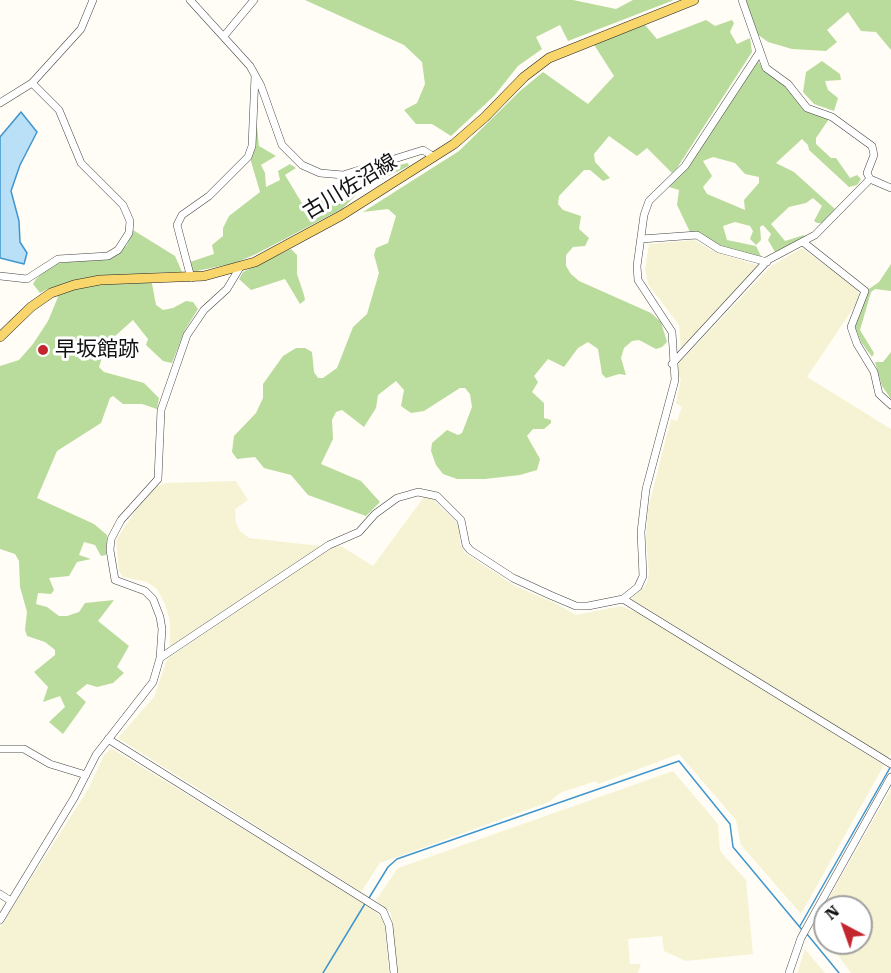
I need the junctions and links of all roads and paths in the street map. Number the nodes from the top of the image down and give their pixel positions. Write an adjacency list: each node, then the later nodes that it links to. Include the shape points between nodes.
1 (93, 0): 9 (street, via 81,29)
2 (190, 0): 6 (street)
3 (254, 0): 6 (street)
4 (694, 0): 11 (main road, 古川佐沼線, via 549,58 524,76 473,128)
5 (742, 0): 7 (street)
6 (224, 36): 8 (street)
7 (759, 53): 12 (street, via 766,68 788,84 807,108 832,117 872,146 874,155 867,173); 14 (street, via 685,166 649,201)
8 (255, 74): 11 (street, via 282,145 294,160 311,171 330,176 350,174 423,150); 19 (street, via 252,146 248,157 209,196 182,215 177,225)
9 (32, 83): 10 (street); 18 (street, via 59,110 81,163 126,209 129,233 118,250 108,256 58,259 27,279)
10 (0, 104)
11 (434, 157): 17 (main road, 古川佐沼線, via 342,215)
12 (870, 179): 13 (street); 15 (street)
13 (891, 188)
14 (641, 239): 16 (street, via 697,236 719,249); 21 (street, via 638,280 672,332)
15 (803, 242): 16 (street); 22 (street, via 865,291 851,327 874,372 879,394)
16 (767, 262): 21 (street)
17 (239, 268): 19 (main road, 古川佐沼線); 24 (street, via 227,289 186,334 161,410 158,479 121,520 111,539 115,580 145,591 156,604 162,629)
18 (0, 276)
19 (190, 278): 20 (main road, 古川佐沼線, via 100,280 74,285 51,293 31,307)
20 (0, 337)
21 (672, 364): 23 (street, via 674,385 646,489 641,532 643,576 638,587)
22 (891, 405)
23 (623, 599): 24 (street, via 576,606 513,578 466,545 461,520 437,496 418,492 397,498 359,532 329,544); 27 (street)
24 (160, 658): 25 (street, via 151,687)
25 (108, 740): 28 (street); 33 (street, via 387,916)
26 (0, 749): 28 (street, via 24,749 50,764)
27 (890, 763)
28 (86, 775): 31 (street)
29 (891, 777): 34 (street, via 801,938)
30 (0, 894): 31 (street)
31 (11, 901): 32 (street)
32 (0, 920)
33 (394, 973)
34 (789, 973)

